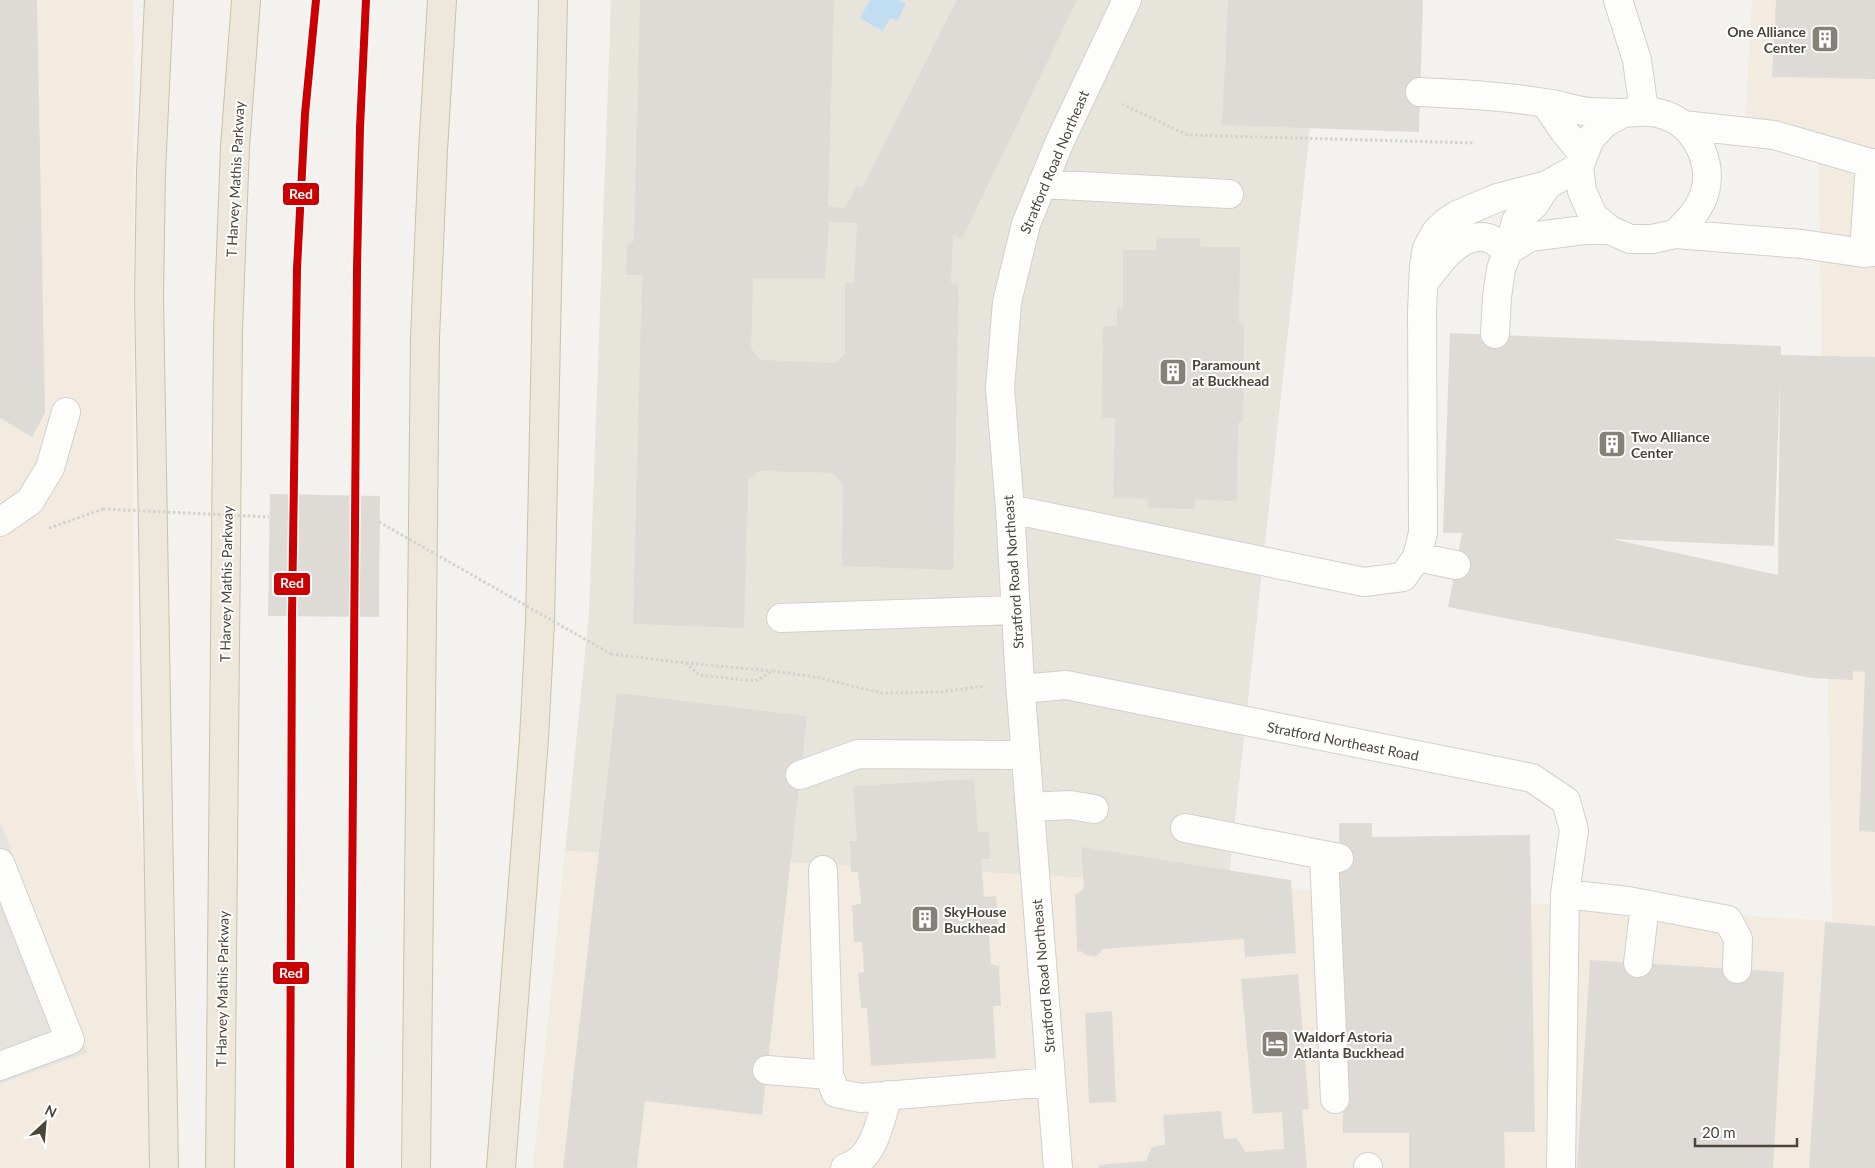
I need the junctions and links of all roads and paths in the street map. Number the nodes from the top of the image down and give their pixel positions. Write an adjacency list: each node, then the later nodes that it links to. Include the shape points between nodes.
1 (158, 0): 55 (highway, via 149,296)
2 (246, 0): 56 (highway, T Harvey Mathis Parkway, via 235,146 228,330)
3 (442, 0): 57 (highway, via 425,338)
4 (553, 0): 58 (highway, via 540,623)
5 (1127, 0): 15 (street, Stratford Road Northeast)
6 (1618, 0): 10 (street, via 1637,60)
7 (1420, 92): 8 (street)
8 (1545, 103): 10 (street, via 1587,112); 13 (street)
9 (1122, 104): 12 (path, via 1188,135)
10 (1634, 112): 11 (street, via 1665,115); 13 (street, via 1605,123 1590,139)
11 (1683, 125): 14 (street, via 1774,136); 19 (street, via 1698,141 1706,160 1707,181 1702,202)
12 (1475, 143)
13 (1581, 161): 16 (street); 18 (street, via 1582,191 1593,216)
14 (1873, 163): 21 (street)
15 (1042, 184): 17 (street); 26 (street, Stratford Road Northeast, via 1026,224 1007,302 1000,388)
16 (1547, 185): 20 (street, via 1534,205 1516,221); 22 (street, via 1497,198 1446,222 1436,232 1428,248)
17 (1229, 194)
18 (1610, 230): 19 (street, via 1630,239); 20 (street, via 1530,237)
19 (1674, 234): 21 (street)
20 (1508, 251): 22 (street, via 1490,238 1467,240 1441,260); 23 (street, via 1500,269)
21 (1869, 252)
22 (1423, 284): 30 (street, via 1423,533)
23 (1495, 334)
24 (66, 412): 28 (street, via 50,468 35,493 30,501)
25 (103, 509): 27 (path, bridge)
26 (1010, 509): 30 (street, via 1364,582 1403,577); 32 (street, Stratford Road Northeast)
27 (269, 517)
28 (0, 522)
29 (380, 522): 34 (path, bridge, via 611,654)
30 (1417, 557): 31 (street)
31 (1456, 565)
32 (1016, 610): 33 (street); 37 (street, Stratford Road Northeast)
33 (781, 618)
34 (686, 663): 35 (path); 35 (path, via 699,675 755,681)
35 (773, 671): 36 (path, via 882,693 939,692)
36 (985, 686)
37 (1021, 689): 38 (street, Stratford Road Northeast); 45 (street, Stratford Northeast Road, via 1066,685 1532,778 1566,802 1574,830)
38 (1026, 755): 39 (street, via 858,754); 40 (street, Stratford Road Northeast)
39 (800, 775)
40 (1030, 807): 41 (street, via 1070,805); 52 (street, Stratford Road Northeast)
41 (1094, 809)
42 (1185, 828): 54 (street, via 1332,870)
43 (0, 862): 49 (street, via 70,1040)
44 (823, 870): 51 (street)
45 (1565, 894): 46 (street); 61 (street, Stratford Northeast Road)
46 (1645, 905): 47 (street); 48 (street, via 1728,920 1738,939)
47 (1638, 963)
48 (1737, 969)
49 (0, 1066)
50 (767, 1070): 51 (street)
51 (829, 1075): 53 (street, via 836,1093 861,1098)
52 (1051, 1082): 53 (street); 60 (street, Stratford Road Northeast)
53 (888, 1095): 59 (street, via 873,1144 855,1165)
54 (1335, 1098)
55 (164, 1168)
56 (220, 1168)
57 (416, 1168)
58 (501, 1168)
59 (845, 1168)
60 (1058, 1168)
61 (1561, 1168)

